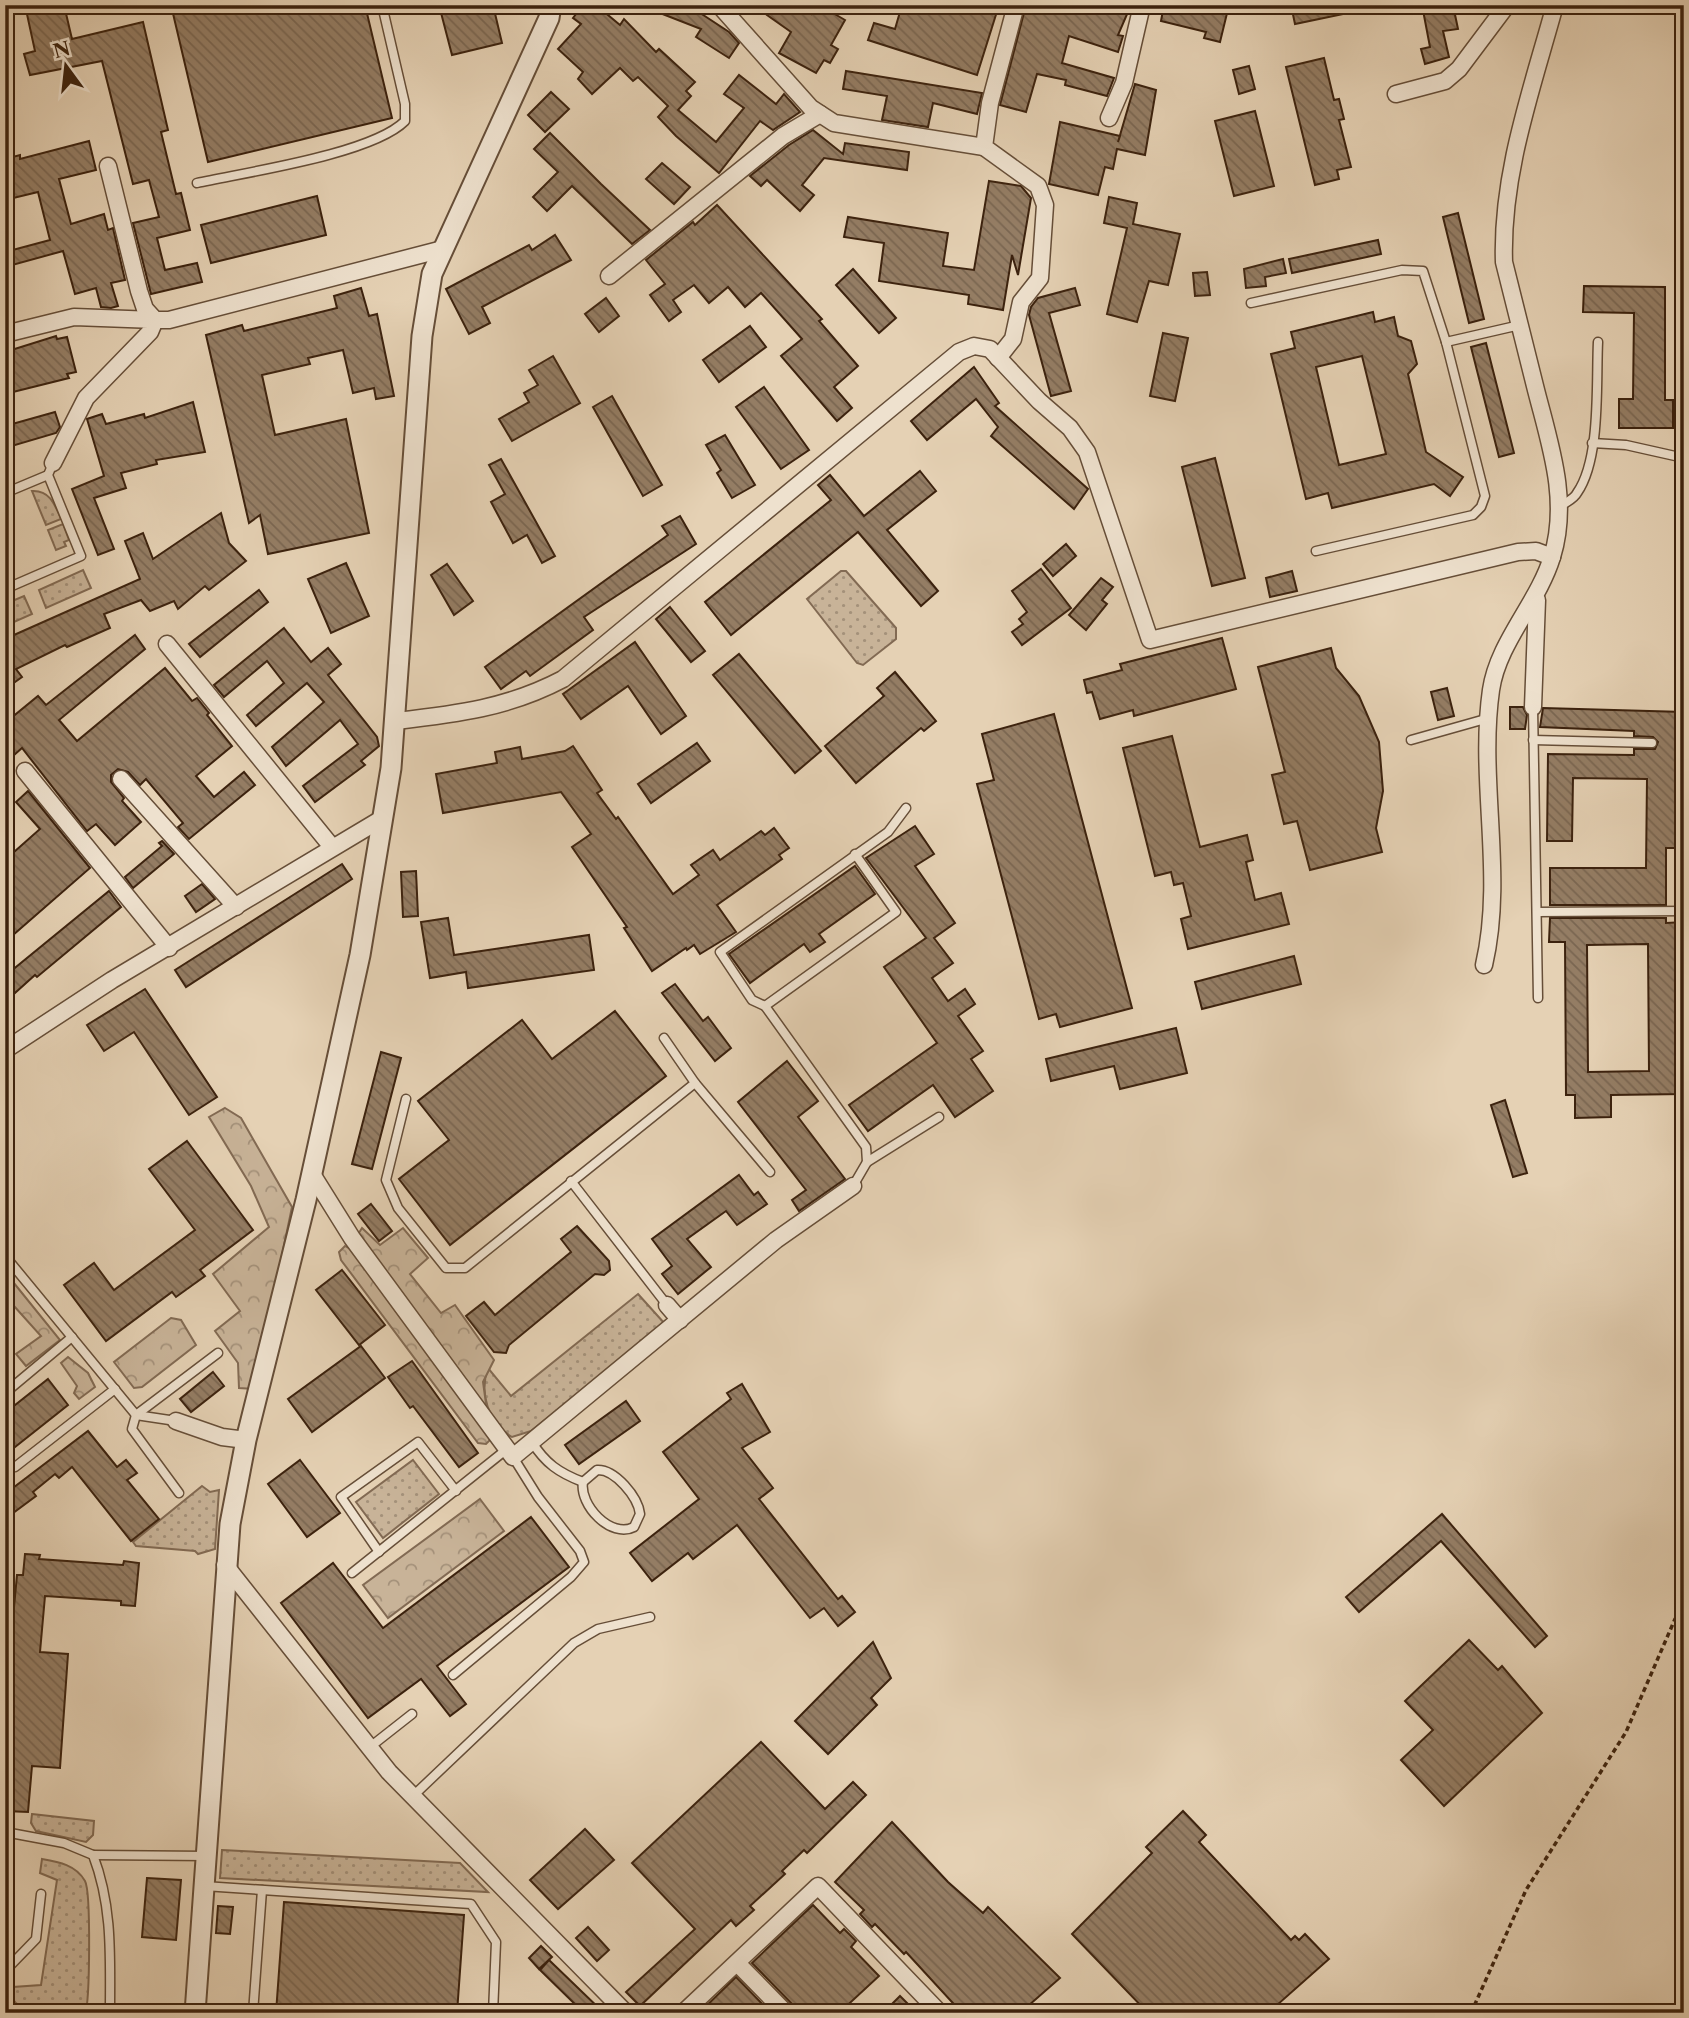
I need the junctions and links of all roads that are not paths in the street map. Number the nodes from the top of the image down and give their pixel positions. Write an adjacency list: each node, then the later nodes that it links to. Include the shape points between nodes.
1 (382, 5): 13 (lane, via 405,104 405,121 393,133 365,145)
2 (551, 5): 14 (street)
3 (719, 5): 9 (street)
4 (1016, 5): 11 (street, via 990,103)
5 (1142, 5): 10 (street, via 1124,83)
6 (1507, 5): 8 (street, via 1446,80)
7 (1555, 5): 18 (street, via 1522,124 1506,205 1504,262)
8 (1396, 94)
9 (820, 114): 11 (street, via 834,123); 15 (street, via 783,136)
10 (1110, 118)
11 (984, 148): 22 (street, via 1038,186 1045,205 1040,278 1021,302 1013,339)
12 (108, 166): 17 (street, via 139,290 145,309)
13 (197, 183)
14 (443, 249): 17 (street); 35 (street, via 432,274 422,336)
15 (609, 276)
16 (1251, 303): 20 (lane, via 1402,270 1423,271)
17 (155, 320): 19 (street, via 74,317); 25 (street, via 150,332 86,398)
18 (1520, 325): 20 (lane); 27 (street, via 1555,466)
19 (5, 334)
20 (1446, 342): 28 (lane, via 1485,496 1481,507 1473,515)
21 (1598, 342): 23 (lane)
22 (999, 358): 29 (street, via 1070,428 1087,452 1150,640 1518,552 1536,551); 35 (street, via 990,349 974,346 959,352 563,679 534,694 477,712)
23 (1592, 443): 24 (lane); 27 (lane, via 1583,484)
24 (1684, 458)
25 (51, 469): 26 (lane); 30 (lane, via 81,556)
26 (5, 493)
27 (1560, 506): 29 (street)
28 (1316, 551)
29 (1552, 557): 31 (street)
30 (5, 589)
31 (1537, 597): 33 (street); 34 (street, via 1496,666)
32 (167, 644): 43 (street)
33 (1534, 708): 37 (lane)
34 (1489, 718): 36 (lane); 49 (street, via 1491,933)
35 (396, 721): 42 (street)
36 (1411, 740)
37 (1533, 740): 38 (lane); 47 (lane)
38 (1652, 743)
39 (25, 771): 48 (street)
40 (121, 779): 45 (street)
41 (906, 808): 44 (lane, via 888,832)
42 (383, 818): 43 (street); 59 (street, via 360,955)
43 (332, 847): 45 (street)
44 (855, 854): 51 (lane, via 896,912); 51 (lane, via 720,952 752,1000)
45 (236, 907): 48 (street)
46 (1684, 911): 47 (lane)
47 (1537, 912): 50 (lane)
48 (169, 948): 53 (street)
49 (1484, 965)
50 (1538, 998)
51 (765, 1006): 57 (lane, via 866,1147)
52 (664, 1038): 54 (lane)
53 (5, 1050)
54 (695, 1083): 58 (lane); 60 (lane)
55 (405, 1099): 60 (lane, via 386,1180 398,1208 446,1268 465,1268)
56 (939, 1117): 57 (lane)
57 (866, 1162): 61 (lane)
58 (770, 1172)
59 (312, 1174): 71 (street); 73 (street, via 352,1238)
60 (571, 1181): 63 (lane)
61 (853, 1186): 64 (street, via 776,1240)
62 (5, 1256): 65 (lane)
63 (667, 1305): 64 (street)
64 (680, 1320): 72 (street)
65 (72, 1337): 67 (lane); 68 (lane)
66 (218, 1353): 69 (lane)
67 (115, 1389): 69 (lane); 74 (lane)
68 (5, 1393)
69 (136, 1415): 70 (lane); 77 (lane, via 132,1429)
70 (176, 1421): 71 (street)
71 (246, 1440): 79 (street)
72 (532, 1442): 73 (street); 75 (lane, via 542,1459)
73 (510, 1453): 76 (lane); 82 (lane, via 584,1562)
74 (15, 1467)
75 (583, 1482): 75 (lane, via 597,1470 615,1476 639,1507 634,1527 620,1532 607,1525 583,1495)
76 (456, 1491): 78 (lane); 78 (lane, via 418,1442 341,1497)
77 (179, 1493)
78 (379, 1552): 80 (lane)
79 (225, 1565): 84 (street); 88 (street)
80 (352, 1573)
81 (650, 1617): 85 (lane, via 598,1629 574,1643)
82 (453, 1675)
83 (412, 1714): 84 (lane)
84 (370, 1748): 85 (street)
85 (413, 1796): 94 (street)
86 (5, 1832): 87 (lane, via 64,1843)
87 (93, 1855): 88 (lane); 95 (lane, via 106,1895 111,1933)
88 (206, 1857): 89 (street)
89 (205, 1886): 90 (lane); 96 (street)
90 (262, 1890): 97 (lane); 98 (lane, via 471,1904 496,1942)
91 (41, 1894): 93 (lane, via 36,1938)
92 (737, 1963): 99 (street); 100 (street); 101 (street, via 818,1886)
93 (5, 1971)
94 (621, 2011)
95 (110, 2013)
96 (195, 2013)
97 (253, 2013)
98 (493, 2013)
99 (683, 2013)
100 (786, 2013)
101 (940, 2013)

